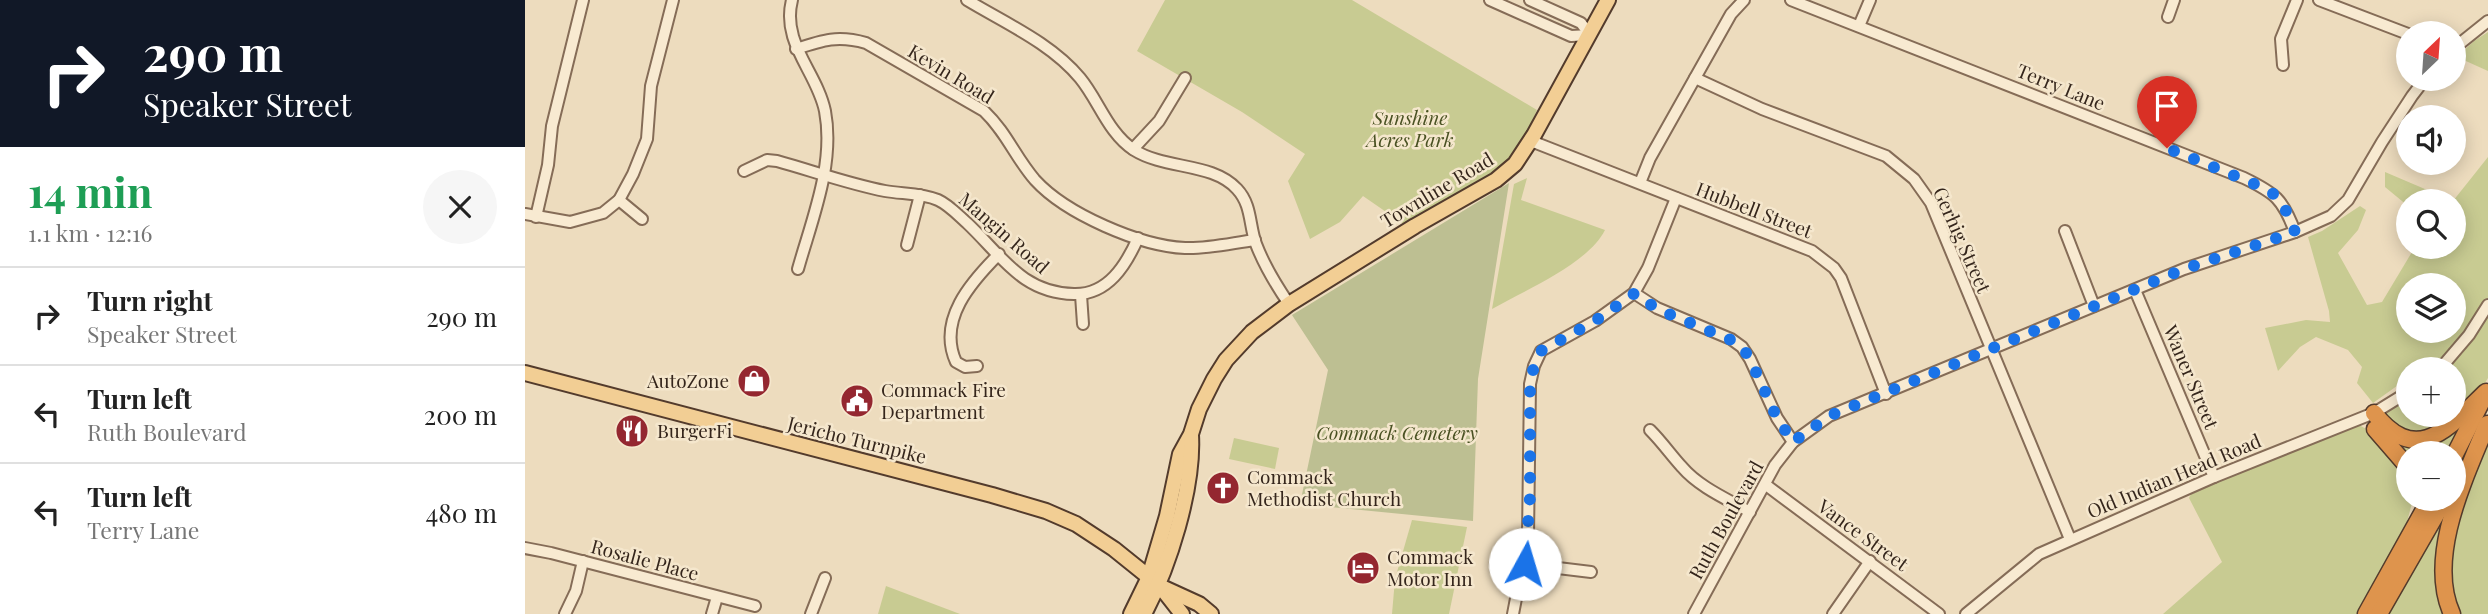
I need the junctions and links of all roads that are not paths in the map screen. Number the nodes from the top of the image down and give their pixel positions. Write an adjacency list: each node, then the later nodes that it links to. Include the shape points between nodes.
1 (583, 0): 33 (street, via 552,126 548,165)
2 (673, 0): 32 (street, via 651,86 647,139)
3 (792, 0): 20 (street, via 790,29)
4 (967, 0): 26 (street, via 1055,54 1080,78 1111,127)
5 (1490, 0): 18 (street, via 1571,36)
6 (1530, 0): 18 (street, via 1581,23)
7 (1608, 0): 18 (main road, Townline Road)
8 (1744, 0): 23 (street, via 1731,14)
9 (1791, 0): 16 (street, Terry Lane)
10 (1870, 0): 16 (street)
11 (2174, 0): 14 (street)
12 (2297, 0): 21 (street, via 2281,38)
13 (2319, 0): 17 (street)
14 (2168, 17)
15 (2488, 21): 19 (street)
16 (1859, 26): 36 (street, Terry Lane, via 2244,178 2279,199)
17 (2396, 29)
18 (1590, 35): 25 (main road, Townline Road)
19 (2466, 38)
20 (796, 49): 28 (street, via 824,109); 37 (street, Kevin Road, via 823,40 847,38 866,43 983,111 999,126 1036,180 1056,198)
21 (2283, 65)
22 (1185, 78): 26 (street, via 1170,105)
23 (1695, 78): 29 (street); 49 (street, Gerhig Street, via 1886,156 1914,179 1931,203)
24 (2415, 91): 36 (street, Ruth Boulevard, via 2348,200 2331,216)
25 (1531, 141): 29 (street, Hubbell Street); 45 (main road, Townline Road, via 1496,180)
26 (1133, 149): 38 (street, via 1227,180 1245,200)
27 (744, 171): 28 (street, Mangin Road, via 767,160)
28 (823, 174): 30 (street, Mangin Road, via 883,191); 41 (street)
29 (1640, 183): 31 (street, Hubbell Street)
30 (920, 195): 39 (street); 40 (street, Mangin Road, via 955,212)
31 (1676, 198): 43 (street); 54 (street, Hubbell Street, via 1824,258 1841,278)
32 (618, 200): 33 (street, via 603,213 584,220); 34 (street)
33 (531, 216)
34 (642, 219)
35 (2065, 231): 47 (street)
36 (2295, 232): 42 (street, Ruth Boulevard)
37 (1138, 238): 38 (street, Kevin Road, via 1188,248); 44 (street, via 1112,280)
38 (1255, 240): 45 (street)
39 (907, 245)
40 (999, 254): 44 (street, Mangin Road, via 1043,290); 51 (street, via 967,289 954,318 950,341 956,362)
41 (798, 269)
42 (2135, 290): 47 (street, Ruth Boulevard); 63 (street, Waner Street)
43 (1635, 293): 60 (street, via 1657,309 1742,347); 74 (street, via 1541,351 1534,366)
44 (1081, 295): 48 (street)
45 (1289, 304): 77 (main road, Townline Road, via 1226,359 1199,409 1191,434 1192,457 1184,497)
46 (2488, 304): 50 (street)
47 (2095, 306): 49 (street, Ruth Boulevard)
48 (1083, 324)
49 (1990, 351): 54 (street, Ruth Boulevard); 70 (street, Gerhig Street)
50 (2450, 357)
51 (977, 366)
52 (525, 373): 77 (main road, Jericho Turnpike, via 1035,508 1076,524)
53 (2487, 391): 56 (highway, via 2448,427 2416,440 2399,437); 59 (highway)
54 (1886, 394): 60 (street, Ruth Boulevard, via 1829,416)
55 (2396, 399): 56 (street, Old Indian Head Road)
56 (2369, 415): 61 (highway); 63 (street, Old Indian Head Road)
57 (2487, 423): 62 (highway); 94 (highway, via 2453,510 2443,590)
58 (1650, 430): 68 (street, via 1707,488)
59 (2462, 441)
60 (1793, 442): 64 (street, Ruth Boulevard)
61 (2396, 451)
62 (2466, 460)
63 (2214, 477): 70 (street, Old Indian Head Road)
64 (1766, 485): 68 (street, Ruth Boulevard); 73 (street, Vance Street)
65 (2413, 511): 69 (highway)
66 (2423, 511): 69 (highway)
67 (2438, 511): 93 (highway)
68 (1750, 512): 88 (street, Ruth Boulevard)
69 (2407, 538): 92 (highway)
70 (2070, 539): 91 (street, Old Indian Head Road, via 2039,554)
71 (525, 548): 72 (street, Rosalie Place)
72 (583, 561): 78 (street, Rosalie Place); 80 (street)
73 (1870, 561): 89 (street); 90 (street, Vance Street)
74 (1525, 564): 75 (street); 87 (street)
75 (1591, 572)
76 (825, 578): 82 (street)
77 (1154, 581): 83 (main road); 84 (main road); 85 (main road, Jericho Turnpike); 86 (main road, Jericho Turnpike)
78 (717, 597): 79 (street, Rosalie Place); 81 (street)
79 (755, 606)
80 (565, 614)
81 (712, 614)
82 (811, 614)
83 (1131, 614)
84 (1145, 614)
85 (1182, 614)
86 (1211, 614)
87 (1513, 614)
88 (1694, 614)
89 (1833, 614)
90 (1939, 614)
91 (1966, 614)
92 (2366, 614)
93 (2379, 614)
94 (2452, 614)

